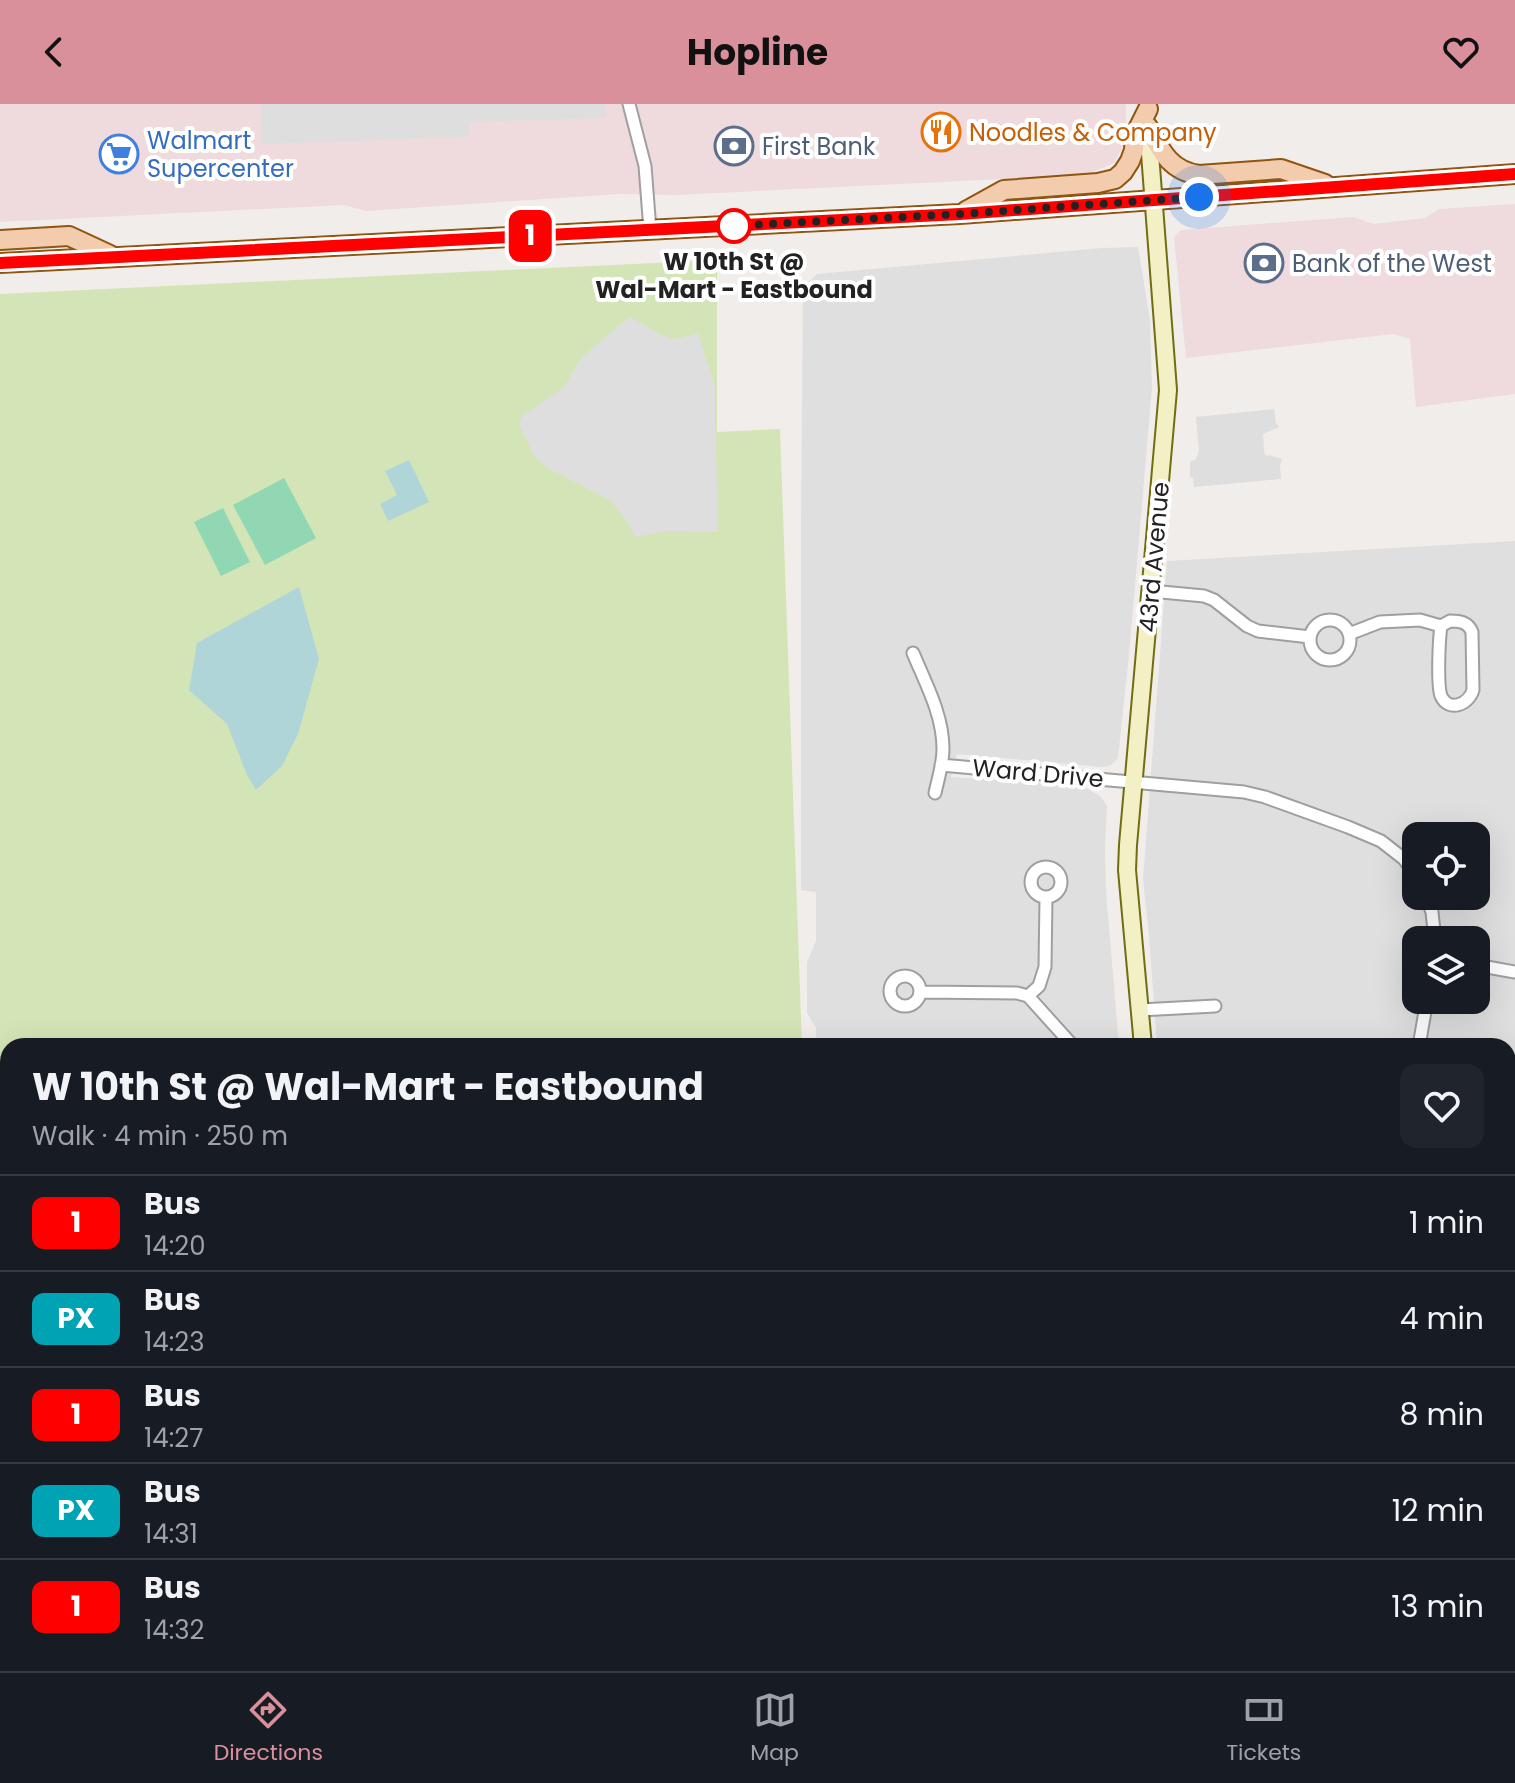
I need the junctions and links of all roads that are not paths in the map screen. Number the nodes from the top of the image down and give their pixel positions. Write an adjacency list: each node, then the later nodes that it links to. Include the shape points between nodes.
1 (629, 104): 7 (street, via 645,166)
2 (1148, 113): 4 (main road, via 1165,156 1186,173 1281,169); 5 (street, 43rd Avenue); 6 (main road, via 1135,135 1130,161 1115,179 1004,190)
3 (1515, 174): 4 (main road)
4 (1335, 187): 5 (main road)
5 (1153, 201): 6 (main road); 11 (street, 43rd Avenue, via 1168,390)
6 (960, 214): 7 (main road)
7 (650, 230): 9 (main road)
8 (0, 240): 9 (main road, via 69,236)
9 (113, 256): 10 (main road)
10 (0, 263)
11 (1151, 591): 14 (street, via 1204,596 1258,631); 17 (street, 43rd Avenue)
12 (1441, 626): 12 (street, via 1440,692 1449,704 1461,705 1473,690 1472,632 1462,622); 13 (street, via 1420,620 1380,622)
13 (1349, 634): 14 (street, via 1341,623 1329,620 1316,626); 14 (street, via 1346,653 1329,660 1317,655)
14 (1310, 637)
15 (913, 653): 16 (street, Ward Drive, via 936,706)
16 (941, 765): 17 (street, Ward Drive); 18 (street, Ward Drive)
17 (1134, 782): 19 (street, Ward Drive, via 1265,797 1381,841); 26 (street, 43rd Avenue, via 1127,870)
18 (935, 793)
19 (1402, 857)
20 (1046, 897): 24 (street, via 1045,967 1039,986)
21 (1490, 968): 22 (street)
22 (1515, 972)
23 (920, 992): 24 (street)
24 (1028, 996): 28 (street)
25 (1215, 1006): 26 (street)
26 (1140, 1010): 29 (street, 43rd Avenue)
27 (1425, 1014): 30 (street)
28 (1066, 1038)
29 (1142, 1038)
30 (1420, 1038)

